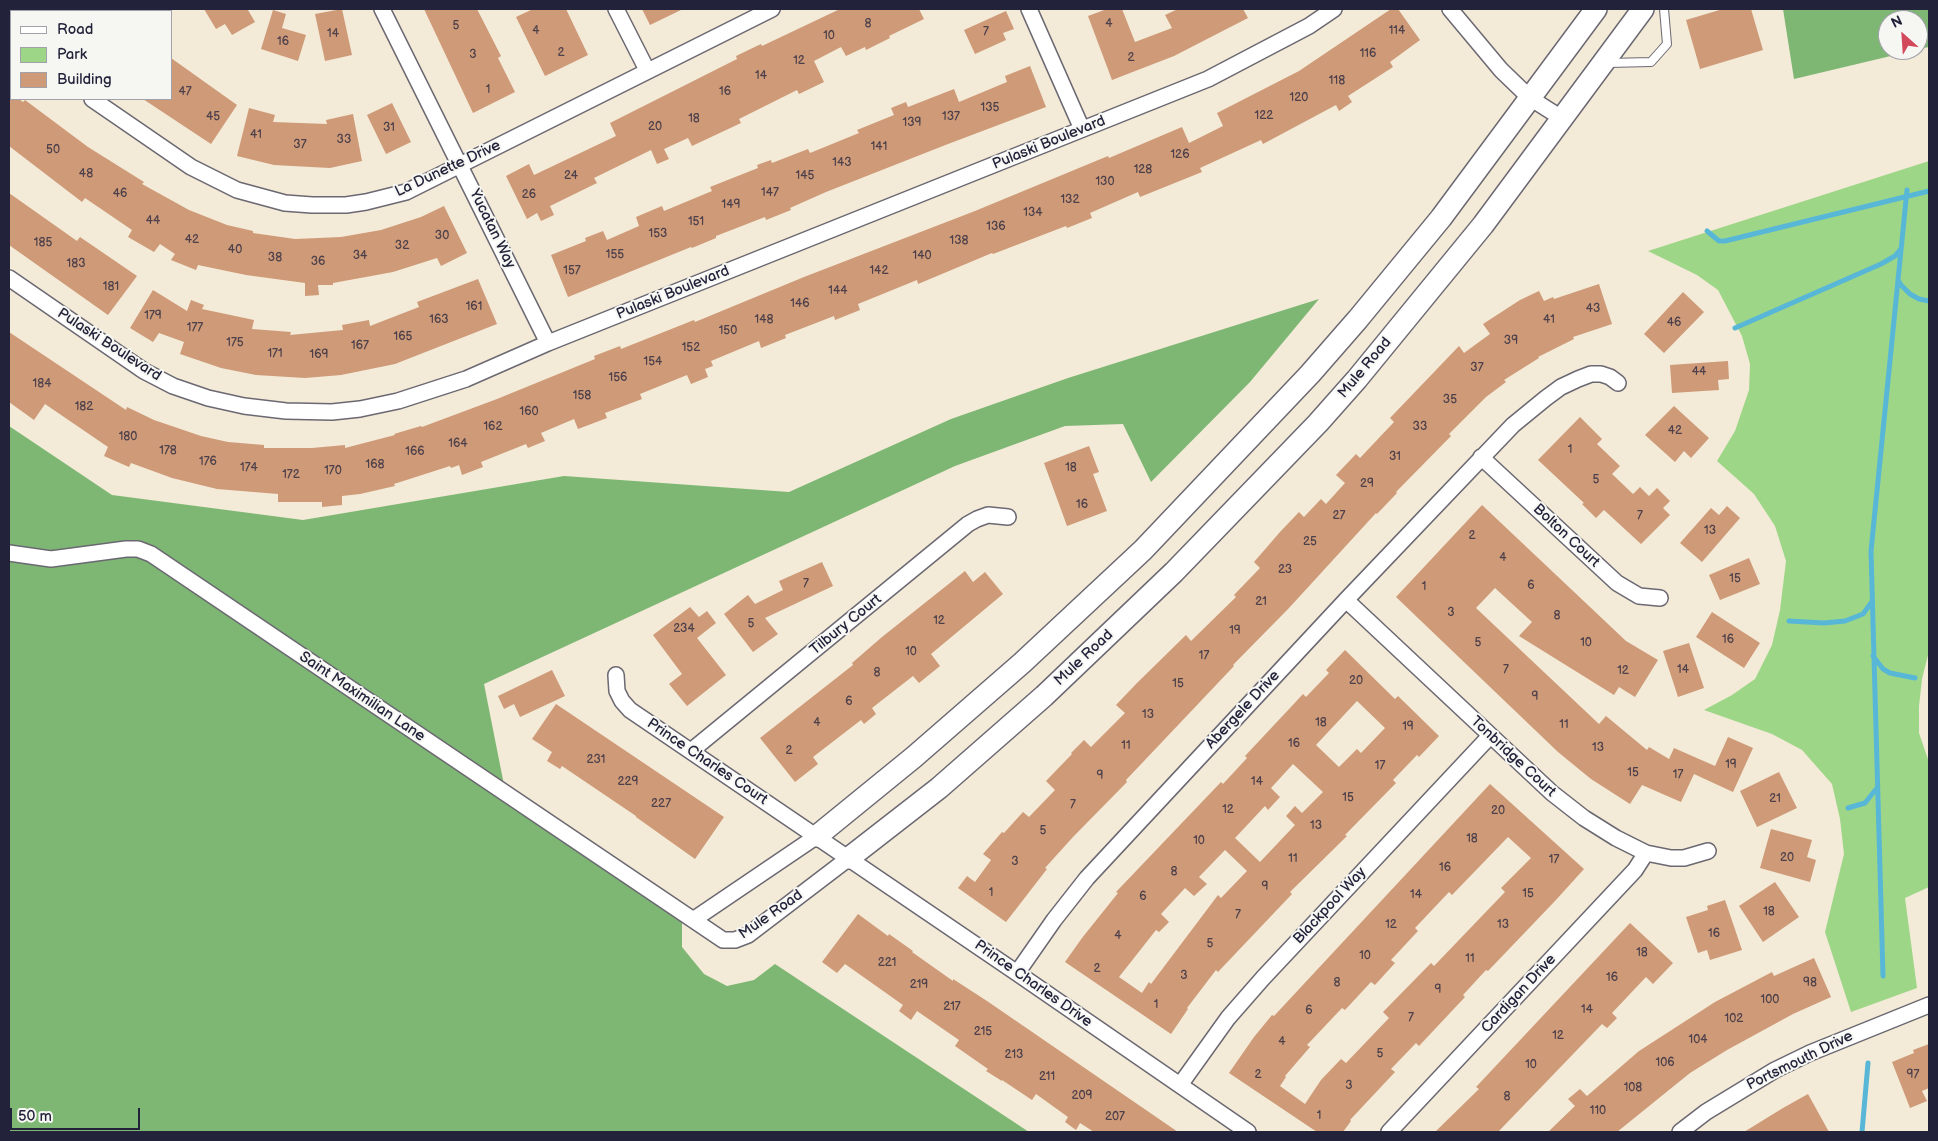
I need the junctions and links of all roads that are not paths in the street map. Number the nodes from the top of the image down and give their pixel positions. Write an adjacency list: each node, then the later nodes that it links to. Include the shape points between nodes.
1 (382, 9): 16 (street, Yucatan Way)
2 (616, 9): 11 (street)
3 (772, 9): 11 (street, La Dunette Drive)
4 (1029, 9): 15 (street)
5 (1334, 9): 15 (street, Pulaski Boulevard, via 1309,26 1208,79)
6 (1450, 9): 12 (street, via 1501,70)
7 (1596, 9): 12 (main road)
8 (1643, 9): 10 (main road, Mule Road)
9 (1664, 9): 10 (lane, via 1667,44 1652,62)
10 (1604, 63): 14 (main road, Mule Road)
11 (647, 70): 16 (street, La Dunette Drive)
12 (1530, 98): 14 (street); 28 (main road, via 1442,218 1358,319 1143,550 1022,663)
13 (93, 100): 16 (street, La Dunette Drive, via 192,167 237,190 285,203 366,202 406,192)
14 (1563, 118): 31 (main road, Mule Road, via 1483,225 1318,423 1174,572 1044,696 939,788)
15 (1082, 129): 18 (street, Pulaski Boulevard)
16 (460, 165): 18 (street, Yucatan Way)
17 (9, 278): 18 (street, Pulaski Boulevard, via 144,371 173,386 208,398 286,411 332,412 379,405 466,380)
18 (548, 343)
19 (1618, 382): 20 (street, Abergele Drive, via 1610,376 1591,374 1561,387 1513,425)
20 (1481, 457): 23 (street, Bolton Court, via 1617,583 1639,596); 24 (street, Abergele Drive)
21 (1008, 517): 27 (street, Tilbury Court, via 988,515 968,524)
22 (9, 553): 32 (street, Saint Maximilian Lane, via 51,559 126,549 150,554)
23 (1660, 598)
24 (1346, 600): 26 (street, Tonbridge Court); 33 (street, Abergele Drive, via 1087,878)
25 (616, 675): 27 (street, Prince Charles Court, via 617,691 630,710)
26 (1490, 736): 30 (street, Tonbridge Court, via 1573,810); 35 (street, Blackpool Way, via 1252,990)
27 (691, 752): 28 (street, Prince Charles Court)
28 (817, 836): 31 (street, Prince Charles Drive); 32 (street)
29 (1708, 851): 30 (street, Tonbridge Court, via 1684,858)
30 (1646, 853): 37 (street, Cardigan Drive, via 1635,870)
31 (849, 858): 32 (street, Mule Road, via 740,939 723,940); 33 (street, Prince Charles Drive)
32 (693, 920)
33 (1017, 972): 35 (street, Prince Charles Drive)
34 (1929, 1006): 38 (street, Portsmouth Drive, via 1775,1070 1706,1112)
35 (1180, 1086): 36 (street, Prince Charles Drive)
36 (1248, 1132)
37 (1389, 1132)
38 (1680, 1132)

